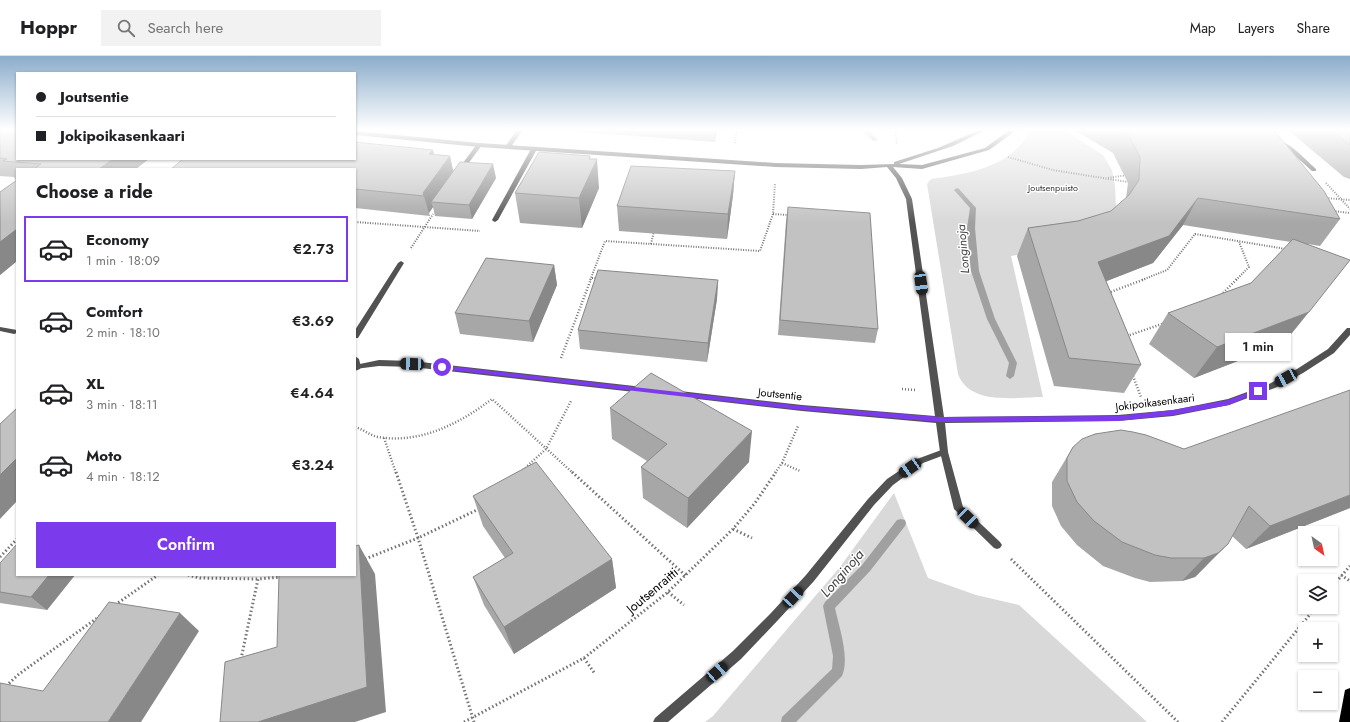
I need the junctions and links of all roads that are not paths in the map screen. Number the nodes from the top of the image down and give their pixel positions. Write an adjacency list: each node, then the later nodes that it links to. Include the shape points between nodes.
1 (467, 161): 9 (street)
2 (527, 161): 10 (street)
3 (717, 161): 7 (street, via 855,167)
4 (903, 161): 7 (street)
5 (945, 161): 7 (street, via 922,167)
6 (1304, 161): 8 (street)
7 (889, 165): 19 (street, via 899,178 909,199)
8 (1314, 170)
9 (455, 179)
10 (495, 220)
11 (400, 264): 15 (street)
12 (0, 329): 14 (street)
13 (1350, 330): 19 (street, Jokipoikasenkaari, via 1331,351 1300,371 1272,386 1229,402 1173,413 1118,418)
14 (14, 332)
15 (356, 334)
16 (356, 368): 17 (street, via 379,363 412,364)
17 (653, 391)
18 (668, 393): 19 (street, Joutsentie)
19 (940, 420): 20 (street)
20 (944, 452): 21 (street, via 959,509); 23 (street, via 920,461 890,482 775,616 737,655)
21 (997, 545)
22 (1350, 695): 24 (main road)
23 (659, 722)
24 (1346, 722)

